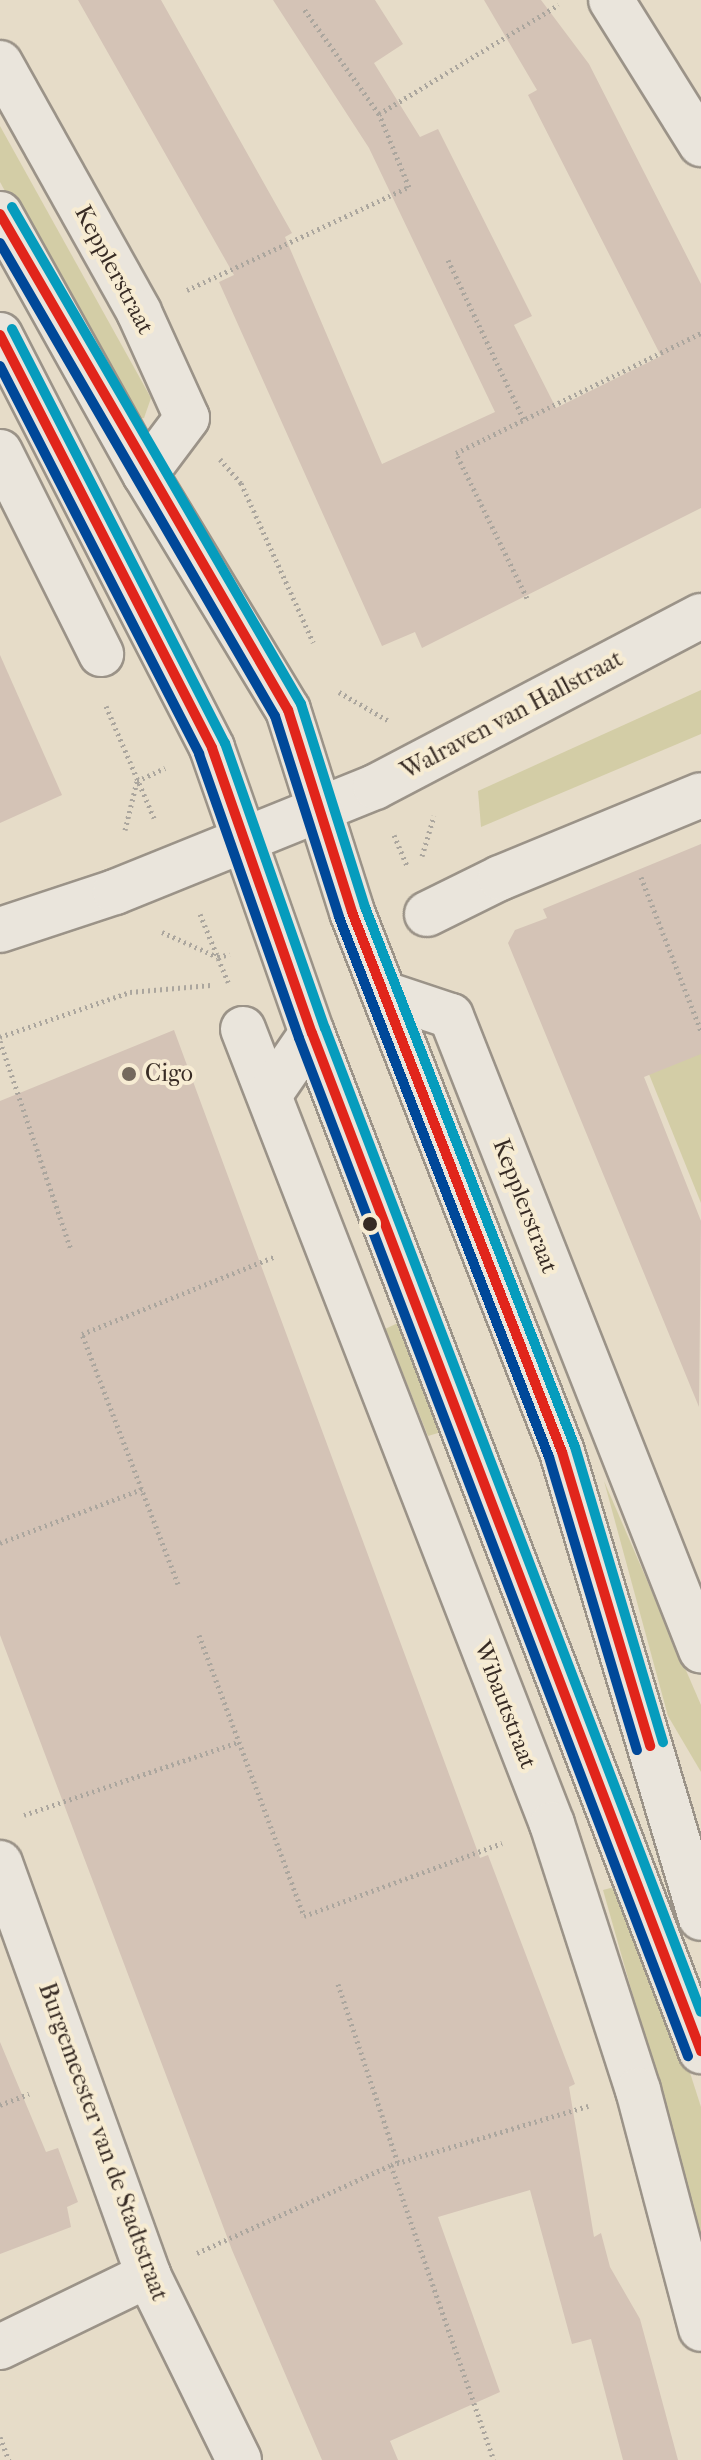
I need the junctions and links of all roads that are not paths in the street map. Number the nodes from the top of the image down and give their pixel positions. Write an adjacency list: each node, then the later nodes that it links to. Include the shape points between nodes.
1 (611, 0): 3 (street)
2 (0, 63): 7 (street, Kepplerstraat, via 139,312 187,418)
3 (701, 144)
4 (0, 214): 7 (street)
5 (0, 335): 12 (street, via 186,696)
6 (0, 452): 9 (street)
7 (145, 474): 11 (street, via 288,710)
8 (701, 616): 11 (street, Walraven van Hallstraat, via 375,787)
9 (101, 654)
10 (701, 795): 13 (street)
11 (321, 808): 12 (street, Walraven van Hallstraat); 15 (street, via 352,912)
12 (246, 839): 14 (street, Walraven van Hallstraat); 17 (street)
13 (427, 914)
14 (0, 930)
15 (388, 995): 19 (street); 20 (street, Kepplerstraat, via 451,1016)
16 (243, 1029): 18 (street, Wibautstraat)
17 (312, 1033): 18 (street); 24 (street)
18 (270, 1094): 26 (street, Wibautstraat, via 552,1824 638,2090)
19 (562, 1452): 20 (street); 23 (street)
20 (623, 1457): 21 (street, Kepplerstraat)
21 (701, 1650)
22 (0, 1863): 25 (street, Burgemeester van de Stadtstraat)
23 (701, 1918)
24 (701, 2051)
25 (148, 2275): 27 (street); 28 (street, Burgemeester van de Stadtstraat)
26 (701, 2329)
27 (0, 2347)
28 (239, 2460)

